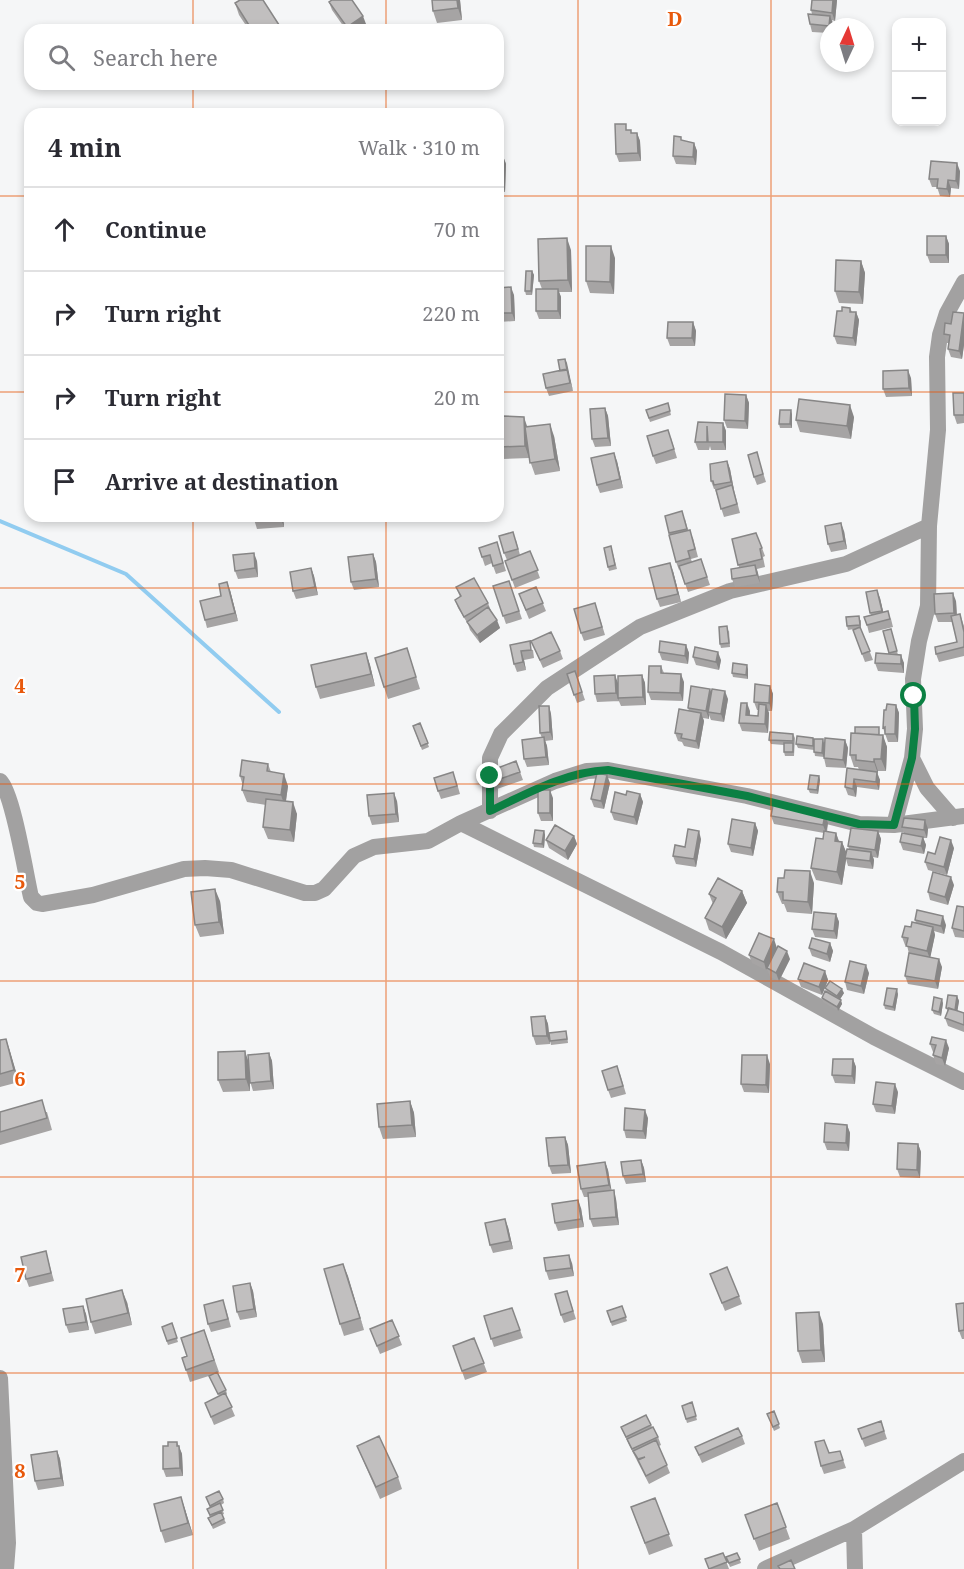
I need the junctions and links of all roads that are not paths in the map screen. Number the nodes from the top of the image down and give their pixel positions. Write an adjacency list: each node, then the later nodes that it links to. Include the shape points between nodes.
1 (964, 282): 2 (street, via 940,335 938,430)
2 (929, 526): 3 (street, via 928,606 913,679); 5 (street, via 846,564 730,591 640,627 547,688 501,734 490,758)
3 (912, 758): 6 (street, via 927,788); 8 (street)
4 (0, 782): 7 (street, via 10,803 31,897 37,903 93,895 184,869 205,868 231,870 315,893 324,889 354,856 374,847 428,841)
5 (490, 811): 7 (street); 8 (street, via 570,776 608,770 747,796 859,824)
6 (959, 817): 8 (street)
7 (461, 823): 9 (street, via 721,952)
8 (894, 825)
9 (964, 1082)
10 (0, 1378): 13 (street)
11 (964, 1461): 12 (street)
12 (854, 1528): 14 (street); 15 (street)
13 (6, 1569)
14 (765, 1569)
15 (855, 1569)

